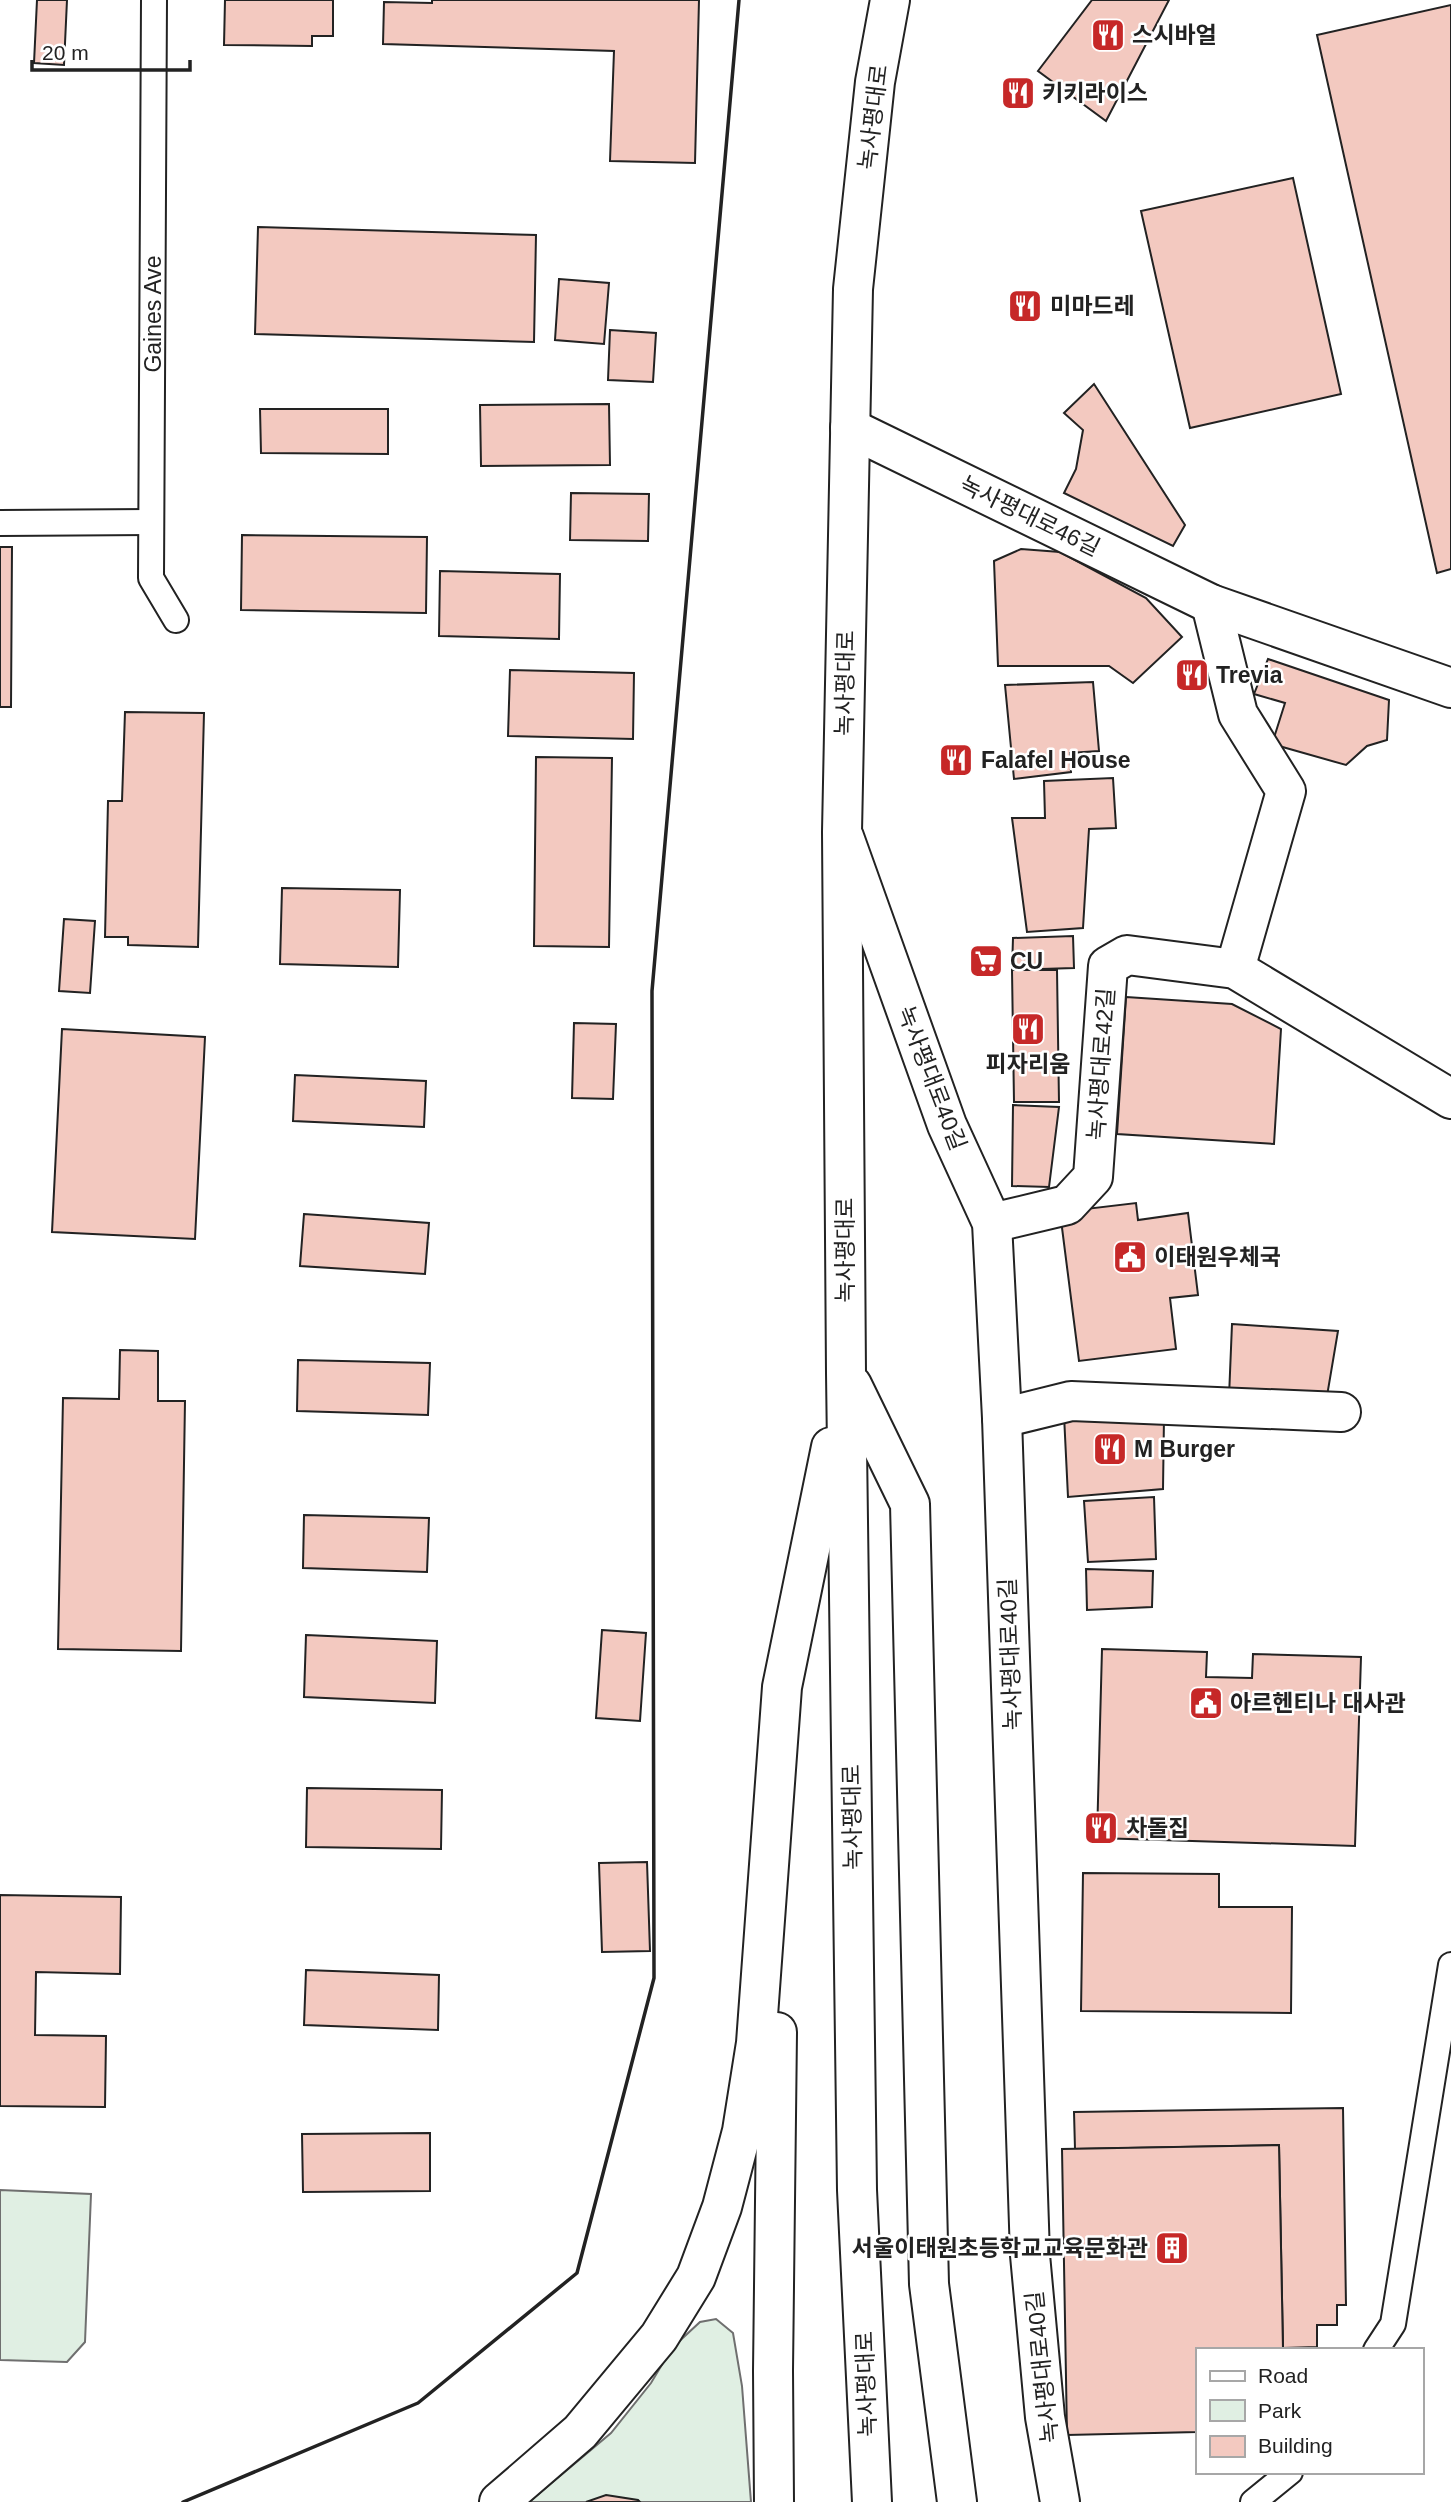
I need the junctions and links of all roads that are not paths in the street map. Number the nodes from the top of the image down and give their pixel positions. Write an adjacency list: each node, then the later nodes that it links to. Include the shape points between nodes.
1 (154, 0): 4 (lane, Gaines Ave)
2 (890, 0): 3 (main road, 녹사평대로, via 875,82 853,289)
3 (850, 428): 6 (main road, 녹사평대로46길); 9 (main road, 녹사평대로)
4 (151, 522): 5 (lane); 7 (lane, Gaines Ave, via 151,578)
5 (0, 523)
6 (1210, 604): 8 (main road, 녹사평대로46길); 10 (main road, via 1238,714 1286,792)
7 (176, 620)
8 (1451, 688)
9 (842, 832): 12 (main road, 녹사평대로40길, via 947,1125); 13 (main road, 녹사평대로)
10 (1235, 969): 11 (main road, 녹사평대로42길); 12 (main road, 녹사평대로42길, via 1127,955 1108,966 1093,1177 1067,1205)
11 (1451, 1099)
12 (992, 1223): 15 (main road, 녹사평대로40길)
13 (846, 1373): 16 (main road); 22 (main road, 녹사평대로, via 858,2190); 23 (main road, via 910,1504 929,2284)
14 (1341, 1412): 15 (main road, via 1071,1401)
15 (1002, 1418): 24 (main road, 녹사평대로40길, via 1030,2255 1045,2417)
16 (782, 1687): 20 (main road, via 756,2043 742,2131 722,2207 696,2277 659,2337 580,2432); 21 (main road)
17 (1451, 1965): 18 (lane, via 1393,2324)
18 (1377, 2348)
19 (1288, 2474): 25 (lane)
20 (499, 2502)
21 (774, 2502)
22 (872, 2502)
23 (957, 2502)
24 (1060, 2502)
25 (1253, 2502)

